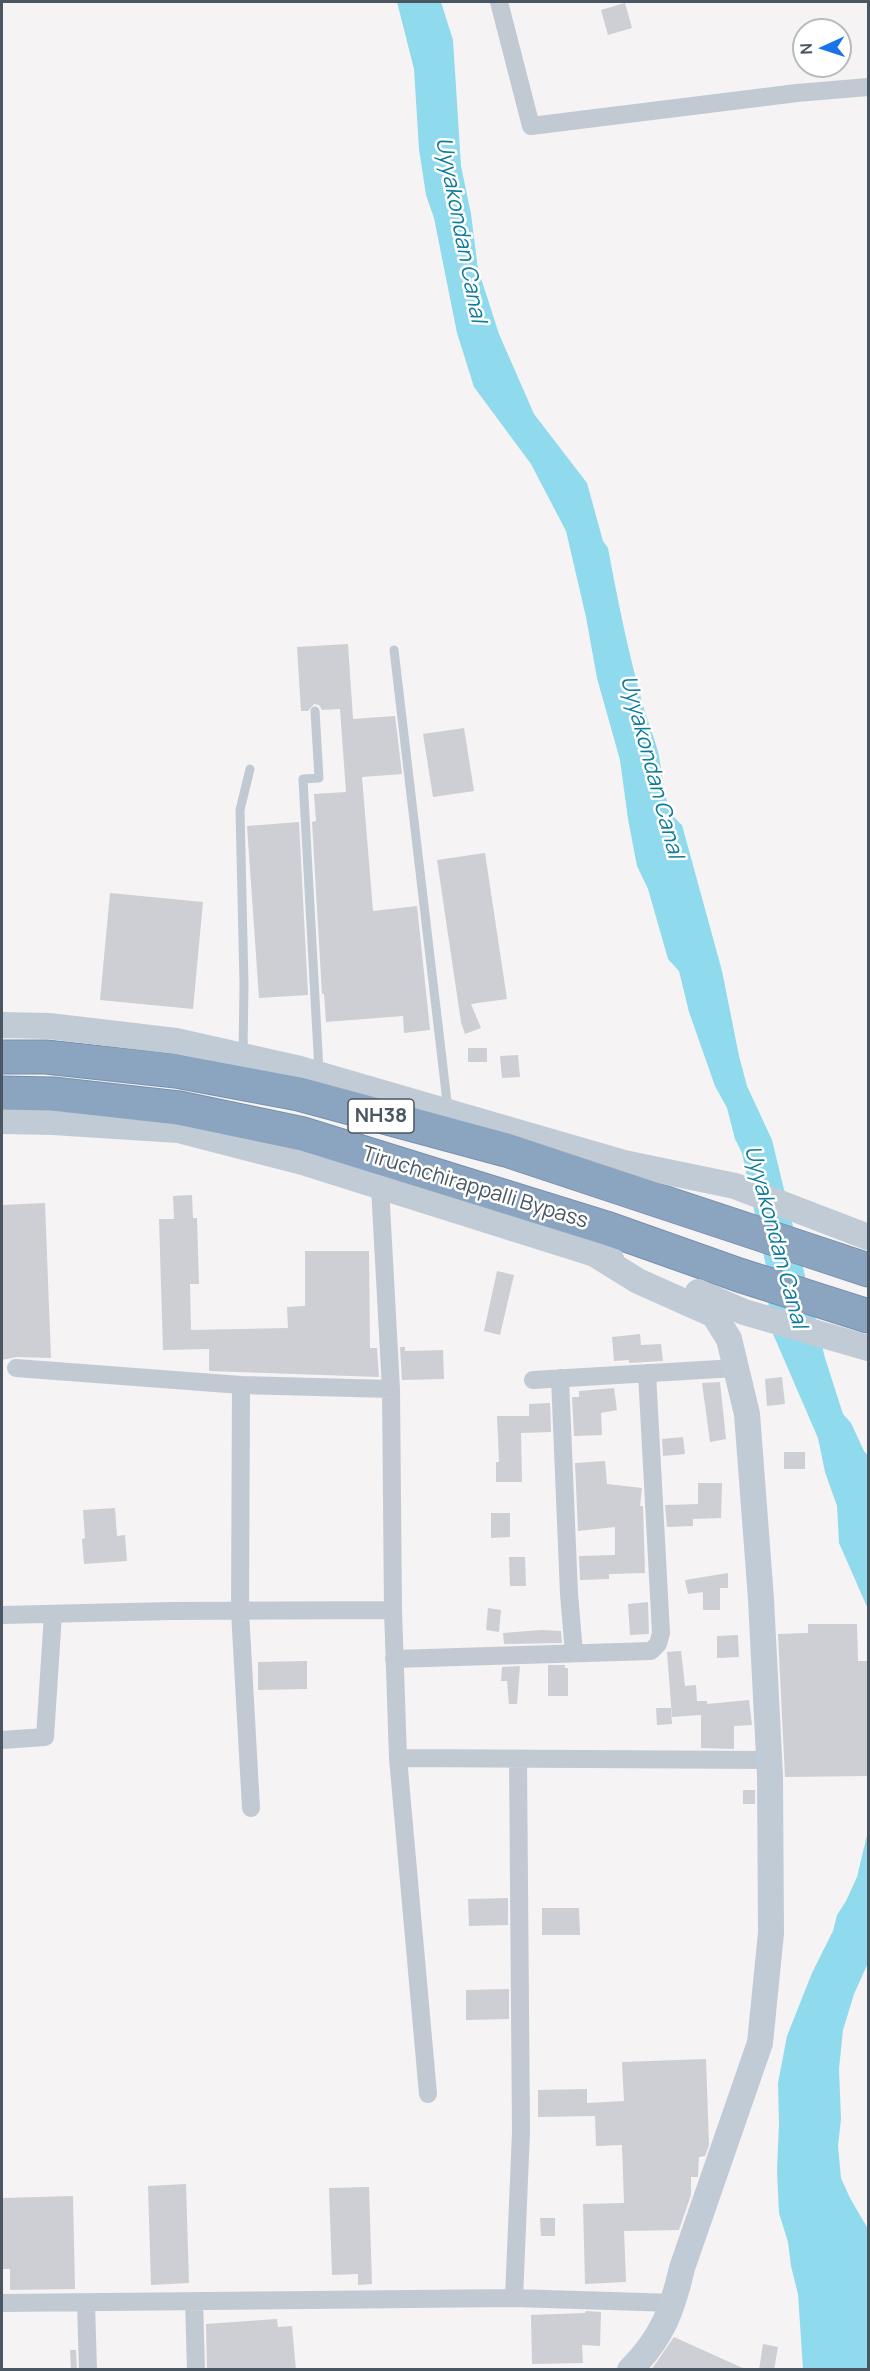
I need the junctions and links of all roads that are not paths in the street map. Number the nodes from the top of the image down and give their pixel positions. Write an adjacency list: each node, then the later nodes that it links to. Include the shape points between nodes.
1 (499, 2): 2 (street, via 531,126)
2 (868, 87)
3 (394, 650): 11 (lane)
4 (315, 711): 9 (lane, via 319,778 303,779)
5 (250, 769): 7 (lane, via 240,810)
6 (2, 1025): 7 (street, via 49,1026 176,1041)
7 (243, 1056): 9 (street)
8 (2, 1057): 16 (highway, Tiruchchirappalli Bypass / NH38, via 46,1057 176,1071 299,1094 506,1150)
9 (319, 1075): 11 (street)
10 (2, 1093): 17 (highway, Tiruchchirappalli Bypass / NH38, via 53,1094 178,1107 303,1134 609,1229)
11 (448, 1113): 14 (street, via 624,1163 735,1186)
12 (2, 1121): 13 (street, via 178,1130)
13 (380, 1187): 15 (street); 25 (street)
14 (868, 1236)
15 (596, 1255): 18 (street, via 654,1273 744,1312); 20 (street, via 638,1281 714,1315 729,1339)
16 (868, 1270)
17 (868, 1316)
18 (858, 1345)
19 (16, 1368): 24 (street)
20 (736, 1368): 21 (street); 35 (street, via 747,1414 762,1599)
21 (647, 1373): 22 (street); 30 (street, via 661,1633 651,1651)
22 (560, 1378): 23 (street); 30 (street)
23 (533, 1380)
24 (241, 1385): 25 (street); 27 (street)
25 (391, 1389): 26 (street)
26 (393, 1610): 27 (street); 31 (street)
27 (240, 1611): 28 (street); 36 (street)
28 (53, 1614): 29 (street); 32 (street, via 45,1737)
29 (2, 1616)
30 (574, 1653): 31 (street)
31 (394, 1659): 33 (street)
32 (2, 1740)
33 (398, 1758): 34 (street); 37 (street)
34 (518, 1759): 35 (street); 38 (street, via 521,2132)
35 (769, 1760): 42 (street, via 771,1933 760,2043 682,2268)
36 (251, 1808)
37 (428, 2094)
38 (514, 2298): 39 (street); 42 (street)
39 (194, 2301): 41 (street); 44 (street)
40 (2, 2303): 41 (street)
41 (86, 2303): 43 (street)
42 (674, 2303): 45 (street, via 650,2350)
43 (88, 2370)
44 (196, 2370)
45 (630, 2370)

